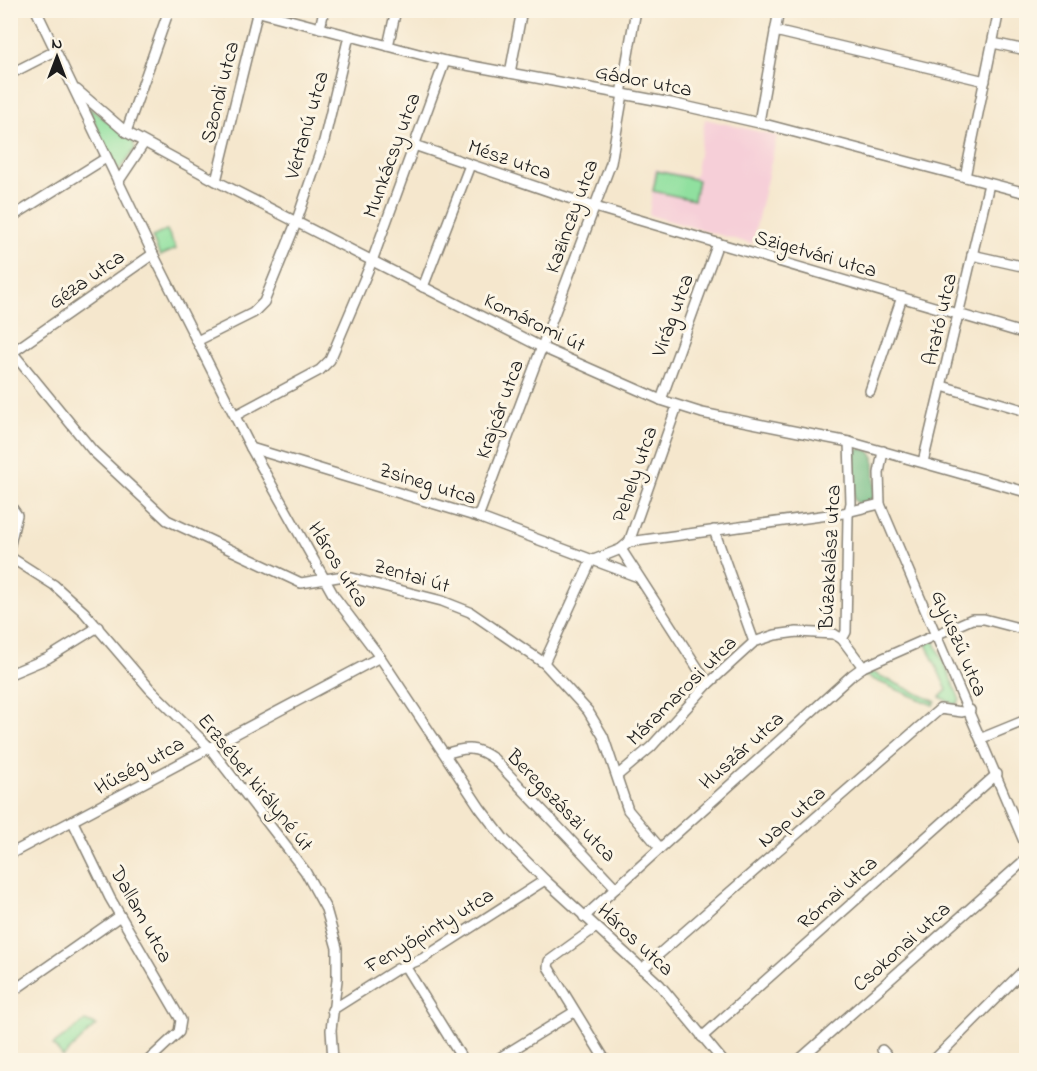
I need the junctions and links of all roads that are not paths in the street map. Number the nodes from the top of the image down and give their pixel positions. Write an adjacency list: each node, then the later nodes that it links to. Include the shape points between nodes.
1 (36, 10): 16 (street, Háros utca)
2 (169, 10): 24 (street)
3 (324, 10): 10 (street)
4 (396, 10): 14 (street)
5 (522, 10): 18 (street)
6 (636, 10): 22 (street, Kazinczy utca)
7 (778, 10): 11 (street)
8 (999, 10): 13 (street)
9 (256, 11): 10 (street, Gádor utca); 31 (street, Szondi utca)
10 (320, 28): 12 (street, Gádor utca)
11 (775, 31): 20 (street); 23 (street)
12 (349, 36): 14 (street, Gádor utca); 36 (street, Vértanú utca, via 324,141)
13 (993, 43): 15 (street); 20 (street)
14 (388, 46): 17 (street, Gádor utca)
15 (1026, 50)
16 (55, 51): 19 (street); 21 (street, Háros utca)
17 (445, 61): 18 (street, Gádor utca); 26 (street, Munkácsy utca)
18 (510, 73): 22 (street, Gádor utca)
19 (10, 74)
20 (985, 81): 29 (street)
21 (71, 84): 24 (street, Komáromi út); 27 (street, Háros utca)
22 (622, 94): 23 (street, Gádor utca); 34 (street, Kazinczy utca, via 611,163)
23 (759, 122): 29 (street, Gádor utca)
24 (126, 132): 25 (street, Komáromi út)
25 (144, 143): 30 (street); 31 (street, Komáromi út)
26 (414, 145): 28 (street, Mész utca); 40 (street, Munkácsy utca)
27 (106, 158): 30 (street, Háros utca); 35 (street)
28 (470, 165): 34 (street, Mész utca); 42 (street)
29 (965, 177): 32 (street, Gádor utca)
30 (118, 182): 38 (street, Háros utca)
31 (216, 182): 36 (street, Komáromi út)
32 (989, 184): 33 (street, Gádor utca); 39 (street, Arató utca)
33 (1026, 193)
34 (595, 207): 37 (street, Szigetvári utca); 47 (street, Kazinczy utca)
35 (10, 218)
36 (296, 223): 40 (street, Komáromi út); 46 (street, Vértanú utca, via 260,308)
37 (718, 243): 43 (street, Szigetvári utca); 51 (street, Virág utca)
38 (153, 254): 46 (street, Háros utca); 48 (street, Géza utca)
39 (972, 255): 41 (street); 44 (street, Arató utca)
40 (372, 261): 42 (street, Komáromi út); 54 (street, Munkácsy utca, via 327,365)
41 (1026, 267)
42 (423, 287): 47 (street, Komáromi út)
43 (902, 297): 44 (street, Szigetvári utca); 50 (street)
44 (958, 314): 45 (street, Szigetvári utca); 49 (street, Arató utca)
45 (1026, 334)
46 (197, 341): 54 (street, Háros utca)
47 (542, 347): 51 (street, Komáromi út); 63 (street, Krajcár utca)
48 (11, 353): 70 (street, Zentai út, via 93,451 167,520 301,583)
49 (942, 386): 53 (street); 58 (street, Arató utca)
50 (870, 391)
51 (661, 400): 52 (street, Komáromi út)
52 (677, 406): 55 (street, Komáromi út); 66 (street, Pehely utca)
53 (1026, 411)
54 (236, 416): 56 (street, Háros utca)
55 (849, 442): 57 (street, Komáromi út); 62 (street, Búzakalász utca)
56 (251, 448): 63 (street, Zsineg utca); 70 (street, Háros utca)
57 (883, 451): 58 (street, Komáromi út); 60 (street, Gyűszű utca)
58 (923, 462): 59 (street, Komáromi út)
59 (1026, 492)
60 (880, 504): 62 (street); 73 (street, Gyűszű utca)
61 (10, 505): 65 (street, via 17,515)
62 (850, 510): 64 (street); 74 (street, Búzakalász utca, via 846,632)
63 (478, 517): 68 (street, Zsineg utca)
64 (714, 530): 66 (street); 75 (street)
65 (10, 544)
66 (625, 546): 68 (street, Pehely utca); 69 (street)
67 (10, 557): 71 (street, Erzsébet királyné út, via 54,585)
68 (591, 561): 69 (street, Zsineg utca); 77 (street)
69 (638, 577): 80 (street)
70 (323, 578): 76 (street, Háros utca); 77 (street, Zentai út, via 356,577 442,601 470,612)
71 (98, 627): 79 (street, via 48,658); 84 (street, Erzsébet királyné út, via 150,689)
72 (1026, 630): 73 (street, Huszár utca, via 978,618)
73 (937, 633): 78 (street, Huszár utca); 81 (street, Gyűszű utca)
74 (842, 639): 75 (street, Máramarosi utca, via 834,634 797,632); 78 (street, Búzakalász utca)
75 (754, 642): 80 (street, Máramarosi utca)
76 (380, 657): 84 (street, Hűség utca); 85 (street, Háros utca)
77 (544, 663): 87 (street, Zentai út, via 588,711)
78 (863, 667): 90 (street, Huszár utca)
79 (10, 674)
80 (708, 684): 87 (street, Máramarosi utca, via 651,747)
81 (970, 710): 83 (street, Gyűszű utca); 100 (street, Nap utca, via 940,709)
82 (1026, 720): 83 (street)
83 (982, 738): 86 (street, Gyűszű utca)
84 (209, 747): 88 (street, Hűség utca); 102 (street, Erzsébet királyné út, via 305,871 326,909 338,963)
85 (445, 754): 93 (street, Háros utca, via 503,838); 94 (street, Beregszászi utca, via 473,748 494,759)
86 (997, 774): 89 (street, Gyűszű utca); 104 (street, Római utca)
87 (618, 775): 90 (street, Zentai út, via 628,810)
88 (73, 822): 91 (street, Hűség utca); 95 (street, Dallam utca)
89 (1026, 846)
90 (660, 848): 94 (street, Huszár utca)
91 (10, 854)
92 (1026, 859): 112 (street, Csokonai utca)
93 (545, 880): 96 (street, Háros utca); 98 (street, Fenyőpinty utca)
94 (616, 888): 96 (street, Huszár utca)
95 (120, 916): 101 (street); 106 (street, Dallam utca, via 182,1023 179,1032)
96 (584, 917): 97 (street, Háros utca)
97 (596, 927): 100 (street, Háros utca); 103 (street, via 549,961 548,967)
98 (405, 966): 102 (street, Fenyőpinty utca); 108 (street)
99 (1026, 968): 114 (street)
100 (642, 969): 104 (street, Háros utca, via 683,1010)
101 (10, 993)
102 (332, 1010): 107 (street, Erzsébet királyné út)
103 (574, 1012): 109 (street); 110 (street)
104 (702, 1037): 111 (street, Háros utca)
105 (882, 1050): 113 (street)
106 (149, 1060)
107 (333, 1060)
108 (463, 1060)
109 (496, 1060)
110 (605, 1060)
111 (722, 1060)
112 (799, 1060)
113 (891, 1060)
114 (934, 1060)

